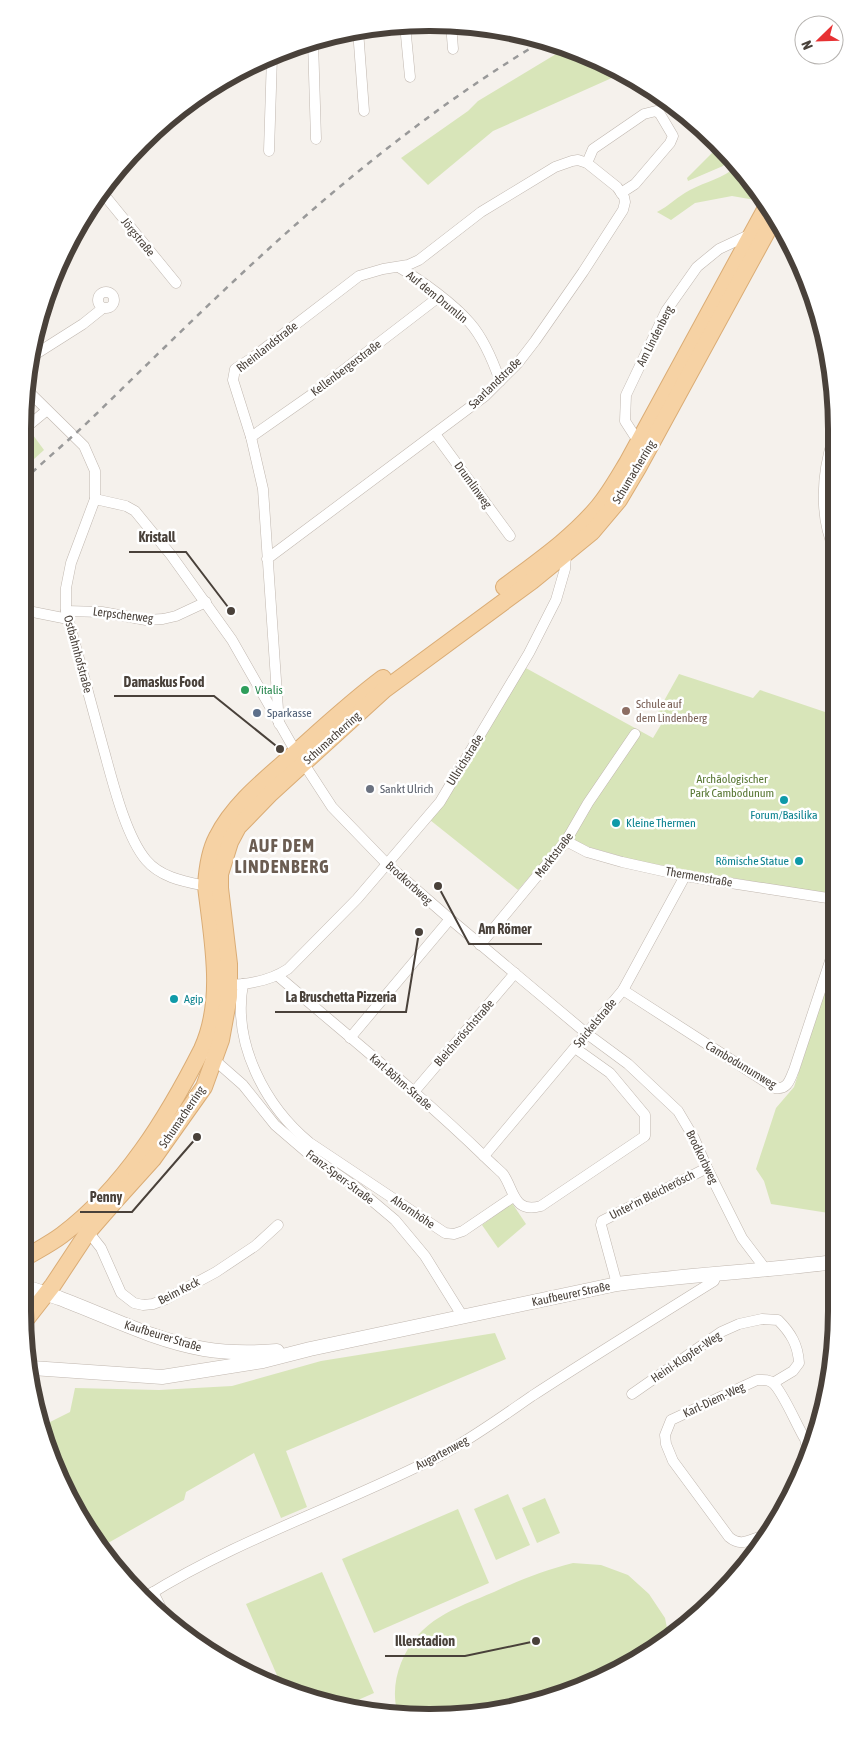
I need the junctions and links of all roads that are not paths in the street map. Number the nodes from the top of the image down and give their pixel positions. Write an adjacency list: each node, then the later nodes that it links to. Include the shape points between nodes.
1 (406, 32): 7 (street)
2 (452, 32): 5 (street)
3 (359, 38): 8 (street)
4 (313, 49): 9 (street)
5 (453, 49)
6 (272, 64): 10 (street)
7 (410, 77)
8 (364, 111)
9 (316, 139)
10 (269, 151)
11 (583, 161): 12 (street, via 610,180); 12 (street, via 593,149 644,114 656,111 660,114 673,136 670,143 635,184); 17 (street, Rheinlandstraße, via 555,167 481,212 419,260)
12 (621, 193): 22 (street, Saarlandstraße, via 625,202 623,210 518,363)
13 (106, 197): 18 (street, Jörgstraße)
14 (764, 212): 16 (main road, Schumacherring)
15 (771, 225): 33 (main road, Schumacherring, via 624,492 592,532)
16 (752, 234): 28 (main road, Schumacherring); 28 (street, Am Lindenberg, via 719,249 697,267 666,311 626,395 625,421)
17 (400, 268): 19 (street, Auf dem Drumlin); 27 (street, Rheinlandstraße, via 359,276 235,369 234,388)
18 (176, 283)
19 (440, 296): 22 (street, Auf dem Drumlin, via 469,322 482,341); 27 (street, Kellenbergerstraße)
20 (103, 308): 21 (street)
21 (39, 352)
22 (500, 381): 26 (street, Saarlandstraße)
23 (33, 396): 24 (street, Ostbahnhofstraße)
24 (46, 411): 25 (street); 30 (street, Ostbahnhofstraße, via 84,446 95,471)
25 (31, 423)
26 (435, 434): 32 (street, Drumlinweg); 34 (street, Saarlandstraße)
27 (251, 437): 34 (street, Rheinlandstraße, via 263,489)
28 (639, 440): 35 (main road, Schumacherring, via 597,508)
29 (828, 465): 31 (street, via 824,507)
30 (95, 499): 36 (street, Brodkorbweg, via 135,511); 38 (street, Ostbahnhofstraße, via 71,563 66,588)
31 (828, 532)
32 (510, 536)
33 (566, 554): 35 (main road, Schumacherring); 43 (street, Ullrichstraße, via 556,600 529,653 440,802)
34 (267, 559): 39 (street, Rheinlandstraße)
35 (542, 565): 41 (main road, Schumacherring)
36 (206, 602): 38 (street, Lerpscherweg, via 163,619 146,620 102,612); 39 (street, Brodkorbweg, via 232,640)
37 (31, 611): 38 (street, Lerpscherweg)
38 (67, 615): 45 (street, Ostbahnhofstraße, via 113,782 132,838 146,860 164,875)
39 (280, 724): 41 (street, Brodkorbweg)
40 (635, 734): 42 (street, Merktstraße)
41 (300, 758): 43 (street, Brodkorbweg, via 332,807); 45 (main road, Schumacherring, via 238,827)
42 (566, 841): 44 (street, Thermenstraße, via 587,852); 48 (street, Merktstraße)
43 (388, 865): 47 (street, Brodkorbweg); 51 (street, Ullrichstraße)
44 (685, 876): 46 (street, Thermenstraße); 53 (street, Spickelstraße)
45 (213, 887): 52 (main road, Schumacherring, via 214,960)
46 (828, 898)
47 (450, 919): 48 (street, Brodkorbweg); 55 (street)
48 (480, 944): 50 (street, Brodkorbweg)
49 (828, 967): 53 (street, Cambodunumweg, via 794,1070 789,1082 780,1089)
50 (515, 973): 54 (street, Brodkorbweg); 58 (street, Bleicheröschstraße)
51 (278, 976): 52 (street, Ullrichstraße); 55 (street, Karl-Böhm-Straße)
52 (229, 985): 57 (main road, Schumacherring, via 210,1029); 61 (street, Ahornhöhe, via 240,1001 241,1018 256,1073 274,1106 310,1143 445,1232 463,1231)
53 (623, 990): 54 (street, Spickelstraße)
54 (586, 1033): 56 (street, Spickelstraße); 60 (street, Brodkorbweg, via 628,1064 678,1112)
55 (350, 1038): 58 (street, Karl-Böhm-Straße)
56 (575, 1048): 59 (street, Spickelstraße); 61 (street, via 610,1073 645,1115 645,1136 541,1206 531,1209)
57 (208, 1054): 63 (main road, Schumacherring, via 156,1133); 72 (street, Franz-Sperr-Straße, via 243,1085 275,1125 395,1220 425,1256)
58 (413, 1092): 59 (street, Karl-Böhm-Straße)
59 (484, 1156): 61 (street, Karl-Böhm-Straße, via 503,1175)
60 (707, 1168): 66 (street, Brodkorbweg, via 742,1238); 68 (street, Unter'm Bleicherösch, via 602,1221)
61 (513, 1197)
62 (278, 1225): 63 (street, Beim Keck, via 255,1246 216,1272 153,1304 143,1305 134,1303 121,1293 101,1248)
63 (84, 1226): 64 (main road, Schumacherring); 70 (main road, Schumacherring)
64 (31, 1254)
65 (828, 1263): 66 (street, Kaufbeurer Straße)
66 (767, 1271): 67 (street, Kaufbeurer Straße)
67 (716, 1275): 68 (street, Kaufbeurer Straße); 79 (street, Augartenweg, via 714,1281 465,1442 197,1567)
68 (617, 1284): 72 (street, Kaufbeurer Straße)
69 (31, 1289): 70 (street, Kaufbeurer Straße)
70 (46, 1294): 71 (main road, Schumacherring); 73 (street, Kaufbeurer Straße, via 143,1332 205,1349 234,1352)
71 (31, 1313)
72 (463, 1317): 73 (street, Kaufbeurer Straße)
73 (310, 1349): 74 (street, Kaufbeurer Straße, via 263,1361 162,1377)
74 (36, 1368)
75 (773, 1383): 76 (street, Heini-Klopfer-Weg, via 793,1371 799,1363 799,1354 790,1332 778,1320 762,1319 721,1332); 77 (street); 78 (street, Karl-Diem-Weg, via 766,1379 757,1380 671,1420 665,1435 673,1461 730,1537 741,1543)
76 (632, 1394)
77 (806, 1442)
78 (757, 1538)
79 (150, 1594)

